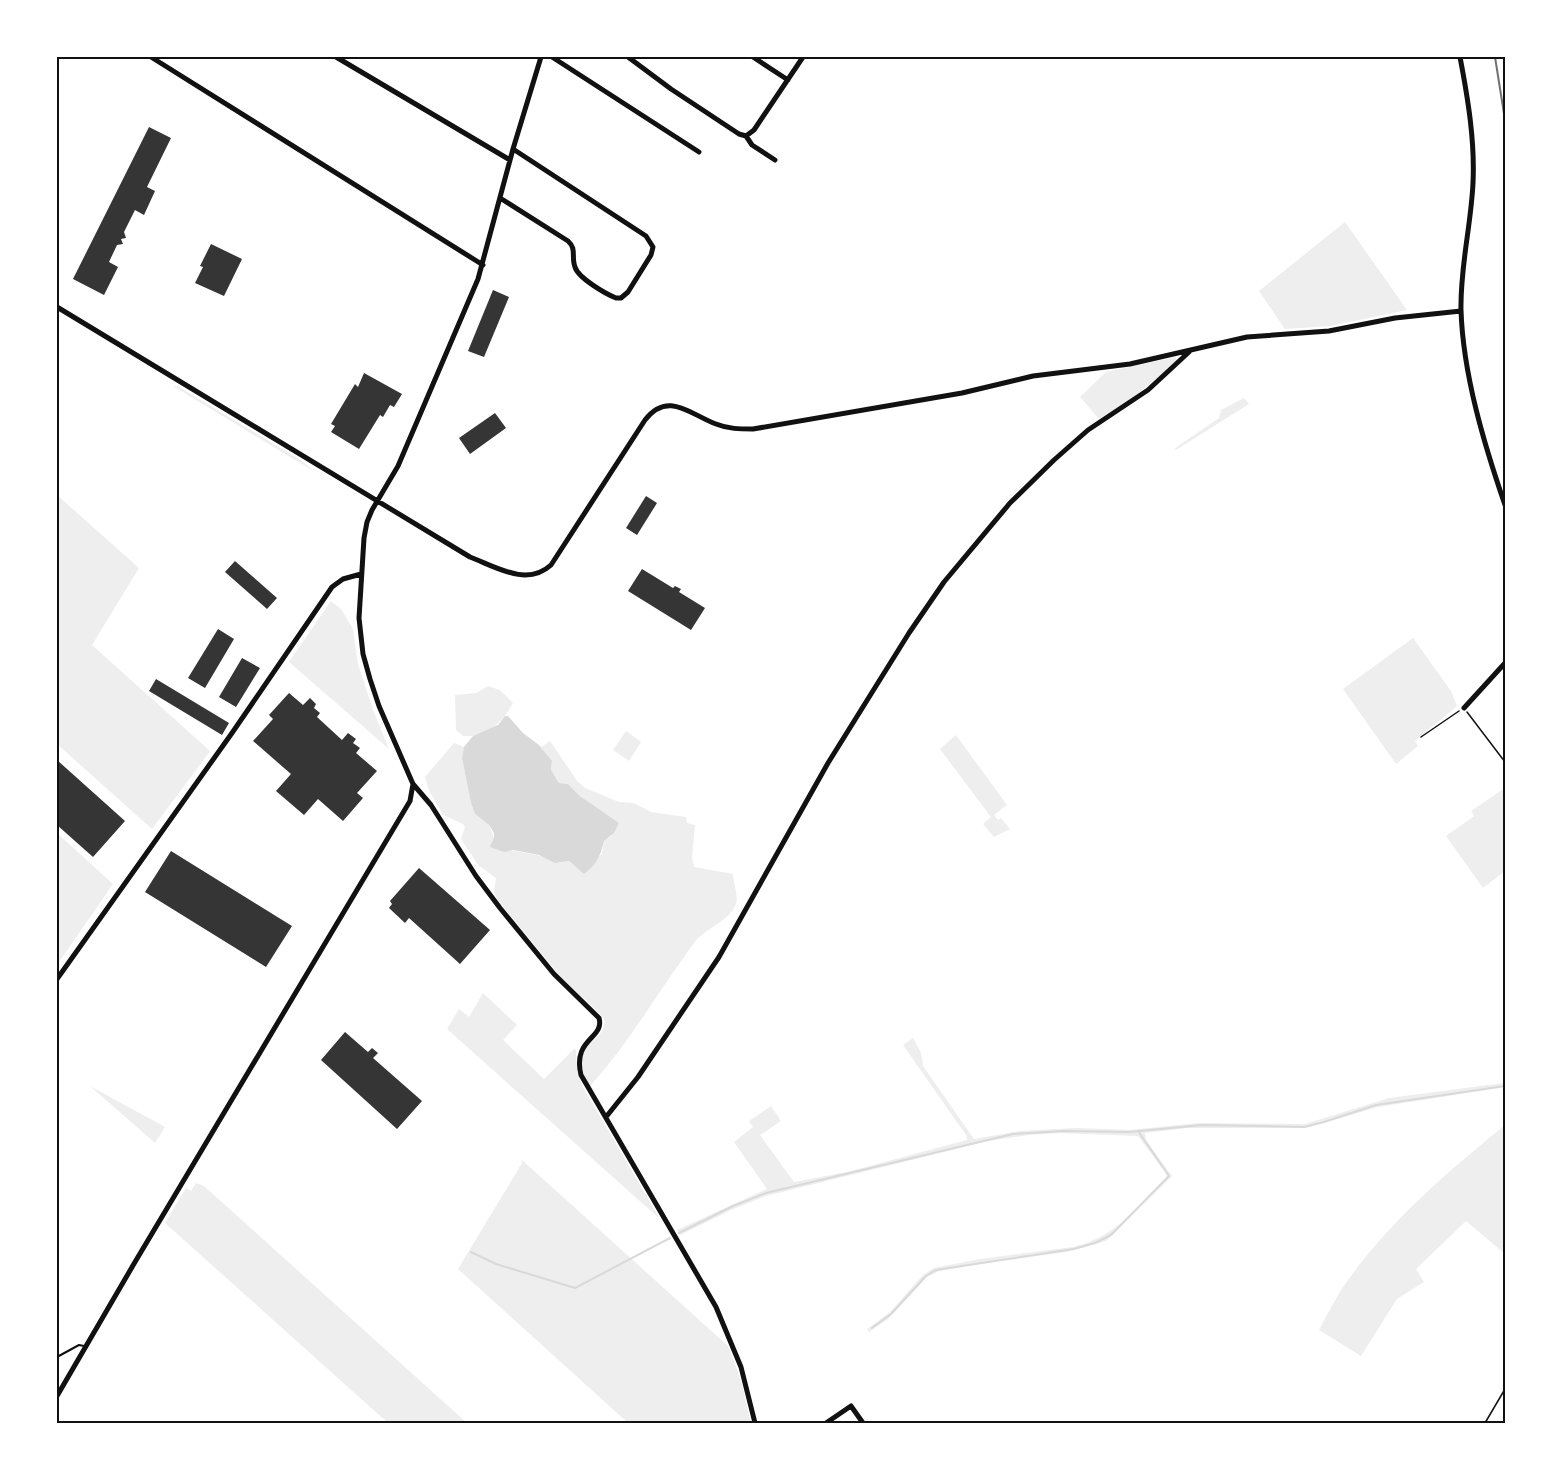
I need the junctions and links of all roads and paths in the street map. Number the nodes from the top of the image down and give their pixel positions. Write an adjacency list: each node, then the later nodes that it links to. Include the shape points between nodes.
1 (151, 57): 16 (street)
2 (336, 57): 13 (street)
3 (542, 57): 11 (street)
4 (552, 57): 12 (street)
5 (628, 57): 10 (street)
6 (753, 57): 9 (street)
7 (803, 57): 9 (street)
8 (1460, 57): 18 (street, via 1472,129 1473,169)
9 (788, 80): 10 (street)
10 (746, 136): 14 (street, via 752,145)
11 (513, 149): 13 (street); 15 (street, via 646,236 653,251 628,292 616,298 577,273 574,248 568,241)
12 (699, 152)
13 (510, 160): 15 (street)
14 (776, 160)
15 (500, 198): 16 (street)
16 (483, 265): 20 (street, via 398,466)
17 (57, 308): 20 (street)
18 (1461, 311): 19 (street, via 1329,331 1246,337); 21 (street, via 1468,375)
19 (1190, 351): 20 (street, via 753,429 729,428 675,406 660,407 645,420 551,565 530,576 470,557); 29 (street, via 1148,390 1088,430 1046,467 944,582 828,763 719,957 650,1060)
20 (377, 502): 22 (street, via 365,530)
21 (1505, 505)
22 (361, 574): 27 (street, via 359,618 363,654 379,706); 28 (street, via 332,587)
23 (1505, 663): 24 (street)
24 (1464, 708): 25 (path); 26 (path)
25 (1421, 737)
26 (1505, 762)
27 (413, 784): 29 (street, via 494,900 554,974 599,1018 599,1029 581,1049 578,1060 585,1083); 30 (street, via 410,801)
28 (57, 979)
29 (606, 1117): 34 (street, via 720,1316 741,1367)
30 (86, 1347): 31 (lane, via 79,1345); 33 (street)
31 (57, 1357)
32 (1505, 1389): 37 (path)
33 (57, 1396)
34 (755, 1423)
35 (826, 1423): 36 (street, via 851,1406)
36 (863, 1423)
37 (1485, 1423)

